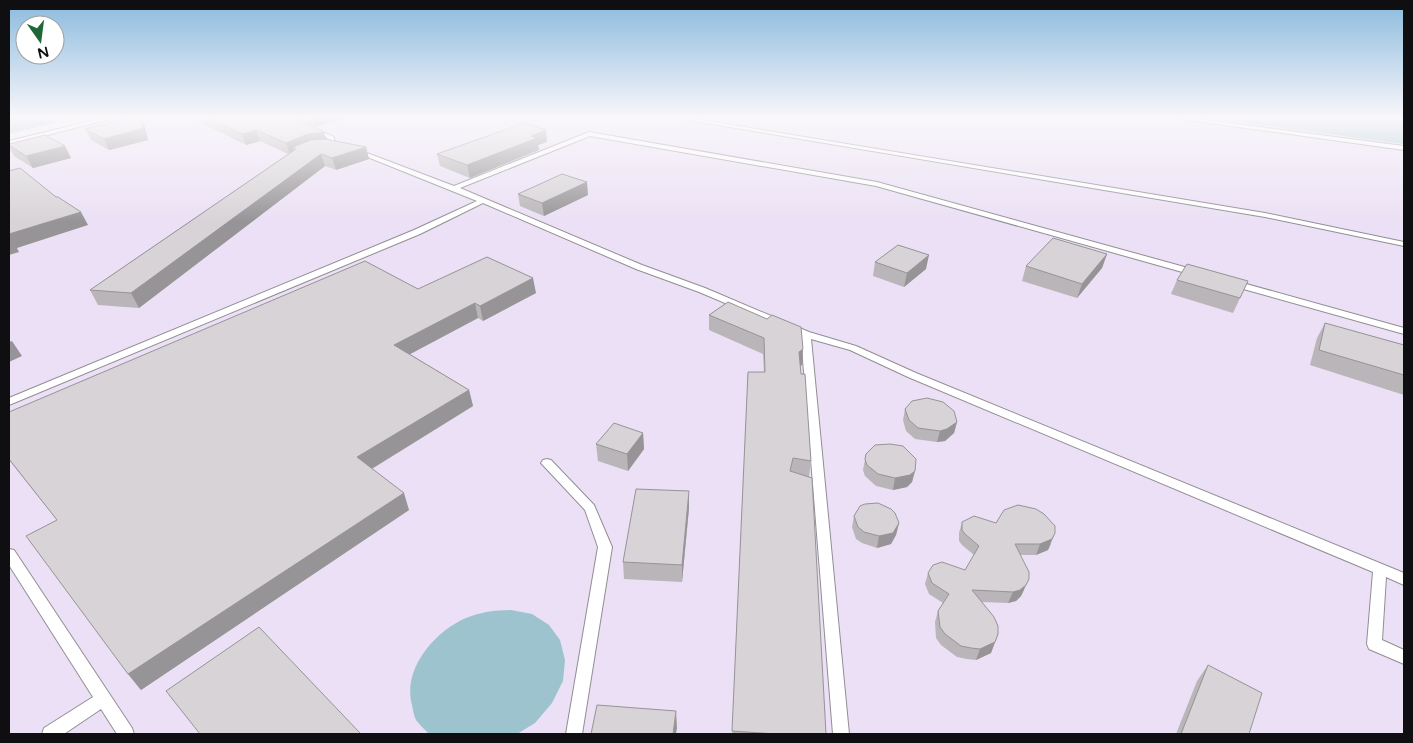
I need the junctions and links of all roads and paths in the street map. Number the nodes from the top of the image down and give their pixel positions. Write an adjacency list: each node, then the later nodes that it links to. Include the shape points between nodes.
1 (360, 153): 5 (lane)
2 (542, 153): 5 (lane)
3 (697, 153): 8 (lane, via 877,184)
4 (891, 153): 7 (lane, via 1265,214)
5 (454, 188): 6 (lane)
6 (482, 201): 11 (lane); 12 (lane, via 417,232)
7 (1404, 244)
8 (1203, 275)
9 (1222, 280): 10 (lane)
10 (1404, 331)
11 (806, 334): 15 (lane, via 853,348); 22 (lane)
12 (9, 402)
13 (547, 463): 21 (lane, via 590,508 605,547)
14 (9, 554): 18 (lane)
15 (1380, 569): 16 (lane); 17 (lane, via 1374,644)
16 (1404, 579)
17 (1404, 656)
18 (102, 700): 19 (lane); 20 (lane)
19 (50, 734)
20 (126, 734)
21 (574, 734)
22 (841, 734)

